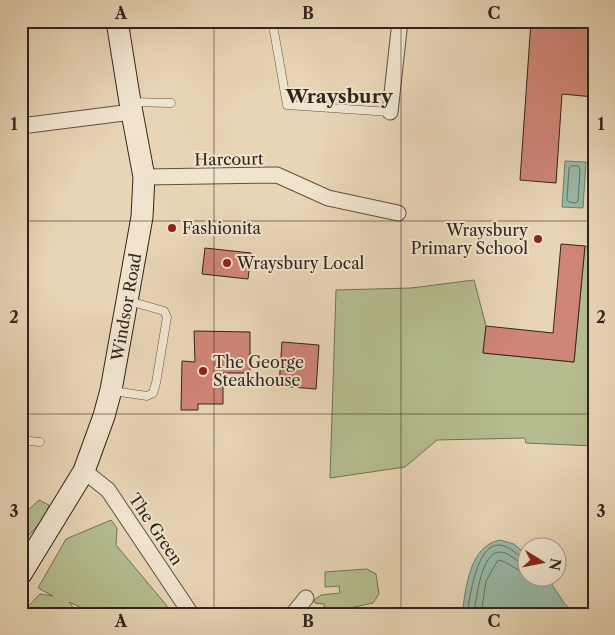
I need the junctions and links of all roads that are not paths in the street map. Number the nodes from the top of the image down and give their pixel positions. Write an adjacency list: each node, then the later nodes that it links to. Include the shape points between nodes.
1 (117, 21): 5 (main road, Windsor Road)
2 (400, 21): 6 (street)
3 (274, 31): 6 (lane, via 287,105)
4 (171, 103): 5 (lane)
5 (131, 107): 7 (street); 8 (main road, Windsor Road)
6 (390, 112)
7 (21, 126)
8 (144, 177): 9 (street, Harcourt, via 277,176 328,198); 10 (main road, Windsor Road, via 142,217)
9 (398, 213)
10 (127, 301): 11 (main road, Windsor Road); 11 (lane, via 164,311 167,317 156,383 153,393 147,396)
11 (111, 390): 14 (main road, Windsor Road)
12 (21, 440): 13 (lane)
13 (40, 442)
14 (84, 470): 15 (main road, Windsor Road); 17 (street, The Green, via 108,490)
15 (21, 574)
16 (306, 598): 18 (street)
17 (191, 614)
18 (293, 614)

